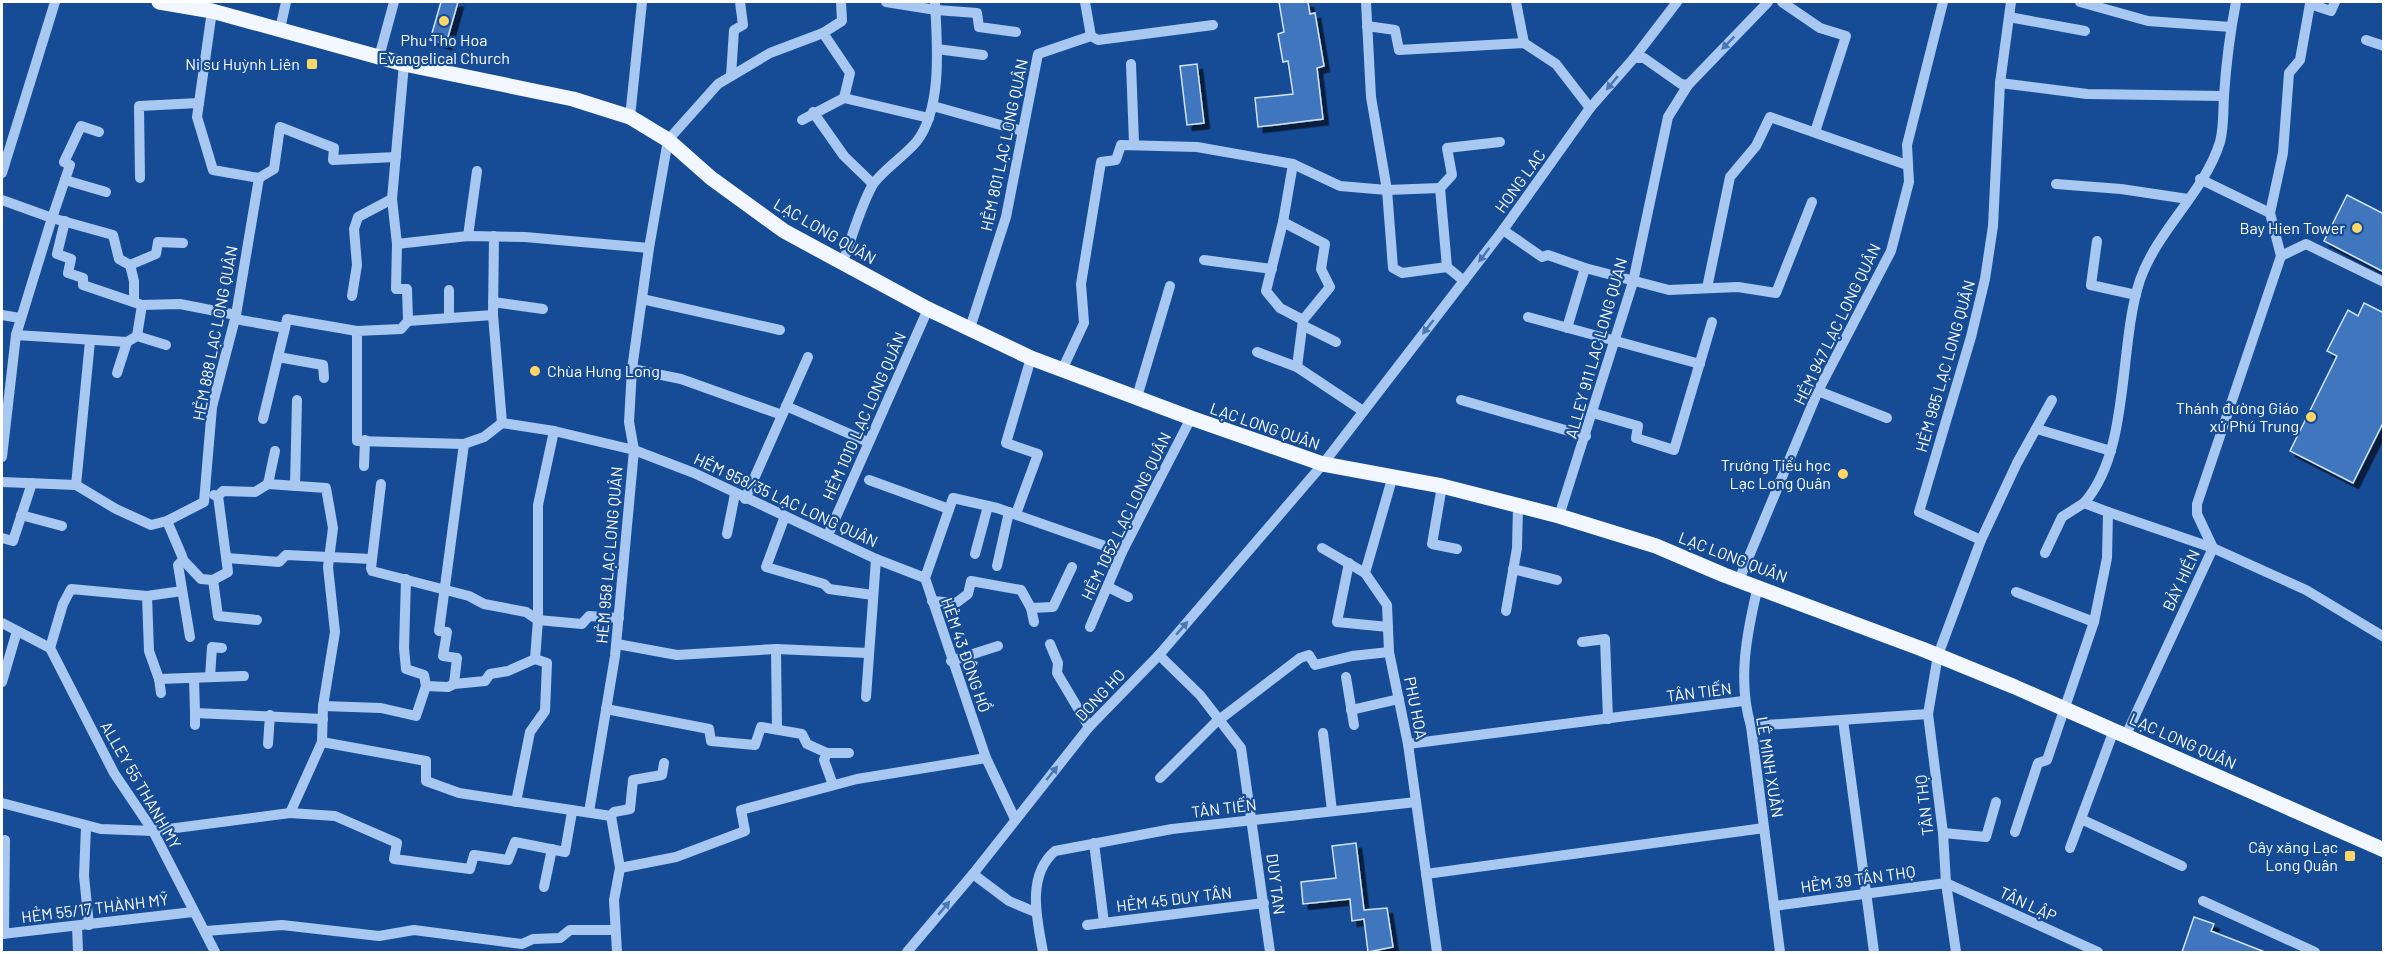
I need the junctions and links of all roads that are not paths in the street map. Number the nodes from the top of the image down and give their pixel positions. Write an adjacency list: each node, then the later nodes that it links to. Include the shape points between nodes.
1 (55, 2): 63 (street)
2 (159, 2): 21 (main road, LẠC LONG QUÂN)
3 (286, 2): 28 (street)
4 (394, 2): 38 (street)
5 (740, 2): 42 (street, via 742,25 734,30)
6 (841, 2): 31 (street, via 842,21)
7 (886, 2): 22 (street)
8 (1085, 2): 32 (street)
9 (1366, 2): 26 (street)
10 (1516, 2): 34 (street)
11 (1677, 2): 39 (street, HONG LAC)
12 (1768, 2): 44 (street, one-way to 44)
13 (1782, 2): 56 (street, via 1820,28 1846,36)
14 (1943, 2): 62 (street, HẺM 947 LẠC LONG QUÂN, via 1907,144)
15 (2011, 2): 24 (street, HẺM 985 LẠC LONG QUÂN)
16 (2080, 2): 27 (street, via 2148,21)
17 (2236, 2): 27 (street)
18 (2335, 2): 20 (street, via 2331,11)
19 (639, 3): 51 (street)
20 (2307, 3): 78 (street, via 2300,60 2289,73 2283,153)
21 (182, 4): 23 (main road, LẠC LONG QUÂN)
22 (936, 6): 30 (street, via 977,13 979,27); 36 (street)
23 (212, 11): 28 (main road, LẠC LONG QUÂN); 47 (street)
24 (2009, 17): 29 (street); 43 (street, HẺM 985 LẠC LONG QUÂN)
25 (1213, 25): 32 (street, via 1108,40)
26 (1367, 26): 34 (street, via 1395,30 1399,50); 72 (street, via 1371,97)
27 (2231, 27): 45 (street)
28 (280, 29): 38 (main road, LẠC LONG QUÂN)
29 (2085, 31)
30 (1016, 32)
31 (823, 33): 42 (street, via 770,53); 46 (street, via 850,73)
32 (1090, 36): 54 (street, HẺM 801 LẠC LONG QUÂN, via 1038,54)
33 (2366, 40): 35 (street)
34 (1524, 44): 49 (street, via 1556,64)
35 (2384, 46)
36 (937, 49): 37 (street); 48 (street)
37 (983, 55)
38 (379, 57): 40 (main road, LẠC LONG QUÂN)
39 (1634, 58): 44 (street, via 1644,58); 49 (street, HONG LAC, one-way to 49)
40 (404, 64): 51 (main road, LẠC LONG QUÂN, via 573,99); 60 (street)
41 (1131, 64): 59 (street)
42 (731, 76): 57 (street, via 718,84)
43 (2000, 83): 45 (street, via 2087,94); 189 (street, HẺM 985 LẠC LONG QUÂN, via 1993,226 1985,279 1919,512)
44 (1688, 85): 97 (street, ALLEY 911 LAC LONG QUAN, via 1665,126)
45 (2224, 96): 67 (street, via 2220,141)
46 (844, 98): 50 (street); 52 (street)
47 (199, 103): 65 (street, via 139,106); 66 (street, via 197,117 213,170)
48 (933, 106): 52 (street); 54 (street)
49 (1590, 108): 82 (street, HONG LAC)
50 (813, 112): 53 (street); 69 (street, via 844,156)
51 (630, 117): 57 (main road, LẠC LONG QUÂN)
52 (929, 118): 69 (street, via 907,153)
53 (802, 120)
54 (1022, 131): 119 (street, HẺM 801 LẠC LONG QUÂN, via 1006,217)
55 (99, 132): 68 (street, via 81,126 64,162 70,165)
56 (1815, 132): 62 (street); 100 (street, via 1770,117 1756,146 1730,177)
57 (668, 140): 88 (street, HẺM 958 LẠC LONG QUÂN); 91 (main road, LẠC LONG QUÂN, via 711,178 784,231)
58 (1500, 142): 71 (street, via 1447,148 1452,175)
59 (1134, 143): 61 (street, via 1197,147); 136 (street, via 1121,145 1116,160 1101,162 1081,284 1084,323)
60 (396, 157): 66 (street, via 333,160 334,148 280,127 274,170); 74 (street)
61 (1293, 164): 72 (street, via 1340,186); 81 (street)
62 (1907, 165): 139 (street, HẺM 947 LẠC LONG QUÂN, via 1909,182 1891,251)
63 (2, 167)
64 (477, 171): 83 (street)
65 (140, 178)
66 (259, 178): 112 (street, HẺM 888 LẠC LONG QUÂN)
67 (2200, 179): 75 (street); 78 (street)
68 (65, 180): 73 (street); 79 (street)
69 (873, 184): 91 (street)
70 (2056, 184): 75 (street)
71 (1440, 188): 72 (street); 93 (street)
72 (1387, 190): 93 (street, via 1393,268 1402,273)
73 (106, 192)
74 (392, 199): 87 (street); 103 (street, via 358,217 354,228 357,265)
75 (2188, 199): 102 (street, via 2153,252)
76 (2, 200): 79 (street)
77 (1812, 202): 100 (street, via 1776,293 1738,287)
78 (2270, 213): 89 (street)
79 (52, 218): 80 (street); 113 (street)
80 (65, 221): 92 (street, via 113,235 119,258); 106 (street, via 57,254 72,259 68,273 83,278 83,285)
81 (1283, 222): 95 (street); 117 (street, via 1325,244 1321,268 1330,287)
82 (1503, 230): 94 (street, via 1542,257 1548,255); 96 (street, HONG LAC, one-way to 96)
83 (468, 236): 84 (street); 87 (street)
84 (494, 236): 88 (street); 105 (street)
85 (2097, 241): 102 (street, via 2091,285)
86 (183, 243): 92 (street, via 158,242 156,254)
87 (397, 244): 115 (street, via 396,289 407,289)
88 (649, 248): 104 (street, HẺM 958 LẠC LONG QUÂN)
89 (2281, 256): 98 (street, via 2306,244); 191 (street, via 2199,493 2197,514)
90 (1204, 260): 95 (street)
91 (842, 264): 108 (main road, LẠC LONG QUÂN)
92 (130, 265): 106 (street)
93 (1447, 267): 96 (street)
94 (1585, 268): 97 (street); 120 (street)
95 (1272, 269): 117 (street, via 1266,291 1280,309)
96 (1464, 281): 145 (street, HONG LAC, one-way to 145)
97 (1633, 282): 100 (street, via 1669,290); 126 (street, ALLEY 911 LAC LONG QUAN)
98 (2384, 282)
99 (1170, 286): 140 (street)
100 (1707, 288)
101 (449, 290): 114 (street)
102 (2136, 295): 159 (street)
103 (352, 296)
104 (642, 299): 121 (street); 135 (street, HẺM 958 LẠC LONG QUÂN)
105 (493, 302): 107 (street); 110 (street)
106 (138, 303): 112 (street, via 180,304); 124 (street)
107 (543, 309)
108 (928, 309): 119 (main road, LẠC LONG QUÂN); 155 (street, HẺM 1010 LẠC LONG QUÂN)
109 (2, 315): 113 (street)
110 (493, 315): 114 (street); 150 (street)
111 (1528, 316): 120 (street)
112 (235, 317): 118 (street); 174 (street, HẺM 888 LẠC LONG QUÂN, via 212,407)
113 (20, 318): 123 (street)
114 (449, 318): 115 (street)
115 (408, 321): 122 (street, via 401,329)
116 (1712, 322): 133 (street)
117 (1304, 323): 127 (street); 134 (street)
118 (285, 328): 122 (street, via 287,319); 130 (street)
119 (970, 328): 132 (main road, LẠC LONG QUÂN)
120 (1567, 328): 126 (street)
121 (780, 330)
122 (357, 331): 154 (street)
123 (16, 335): 125 (street); 160 (street)
124 (132, 339): 125 (street); 128 (street); 137 (street)
125 (90, 341): 169 (street)
126 (1616, 341): 133 (street); 146 (street, ALLEY 911 LAC LONG QUAN)
127 (1336, 342)
128 (166, 345)
129 (1257, 352): 134 (street)
130 (278, 357): 138 (street, via 323,365); 149 (street)
131 (808, 357): 144 (street)
132 (1031, 358): 136 (main road, LẠC LONG QUÂN); 180 (street, via 1006,443 1038,454)
133 (1700, 364): 146 (street, via 1674,450 1636,438 1638,426)
134 (1297, 367): 145 (street)
135 (632, 369): 144 (street, via 681,379); 157 (street, HẺM 958 LẠC LONG QUÂN, via 629,422)
136 (1062, 370): 140 (main road, LẠC LONG QUÂN)
137 (117, 373)
138 (324, 378)
139 (1818, 391): 148 (street); 210 (street, HẺM 947 LẠC LONG QUÂN)
140 (1137, 397): 147 (main road, LẠC LONG QUÂN)
141 (297, 400): 170 (street)
142 (1461, 400): 153 (street)
143 (2052, 400): 151 (street)
144 (784, 410): 155 (street); 173 (street)
145 (1363, 411): 161 (street, HONG LAC)
146 (1593, 413): 153 (street, ALLEY 911 LAC LONG QUAN)
147 (1191, 418): 161 (main road, LẠC LONG QUÂN); 193 (street, HẺM 1052 LẠC LONG QUÂN)
148 (1887, 418)
149 (263, 419)
150 (502, 423): 152 (street, HẺM 958/35 LẠC LONG QUÂN); 156 (street, via 484,437)
151 (2037, 429): 159 (street); 189 (street)
152 (554, 431): 157 (street, HẺM 958/35 LẠC LONG QUÂN); 224 (street, via 538,505)
153 (1586, 436): 183 (street, ALLEY 911 LAC LONG QUAN)
154 (361, 440): 156 (street); 162 (street)
155 (868, 442): 187 (street, HẺM 1010 LẠC LONG QUÂN)
156 (464, 444): 213 (street)
157 (634, 450): 173 (street, HẺM 958/35 LẠC LONG QUÂN, via 694,473); 222 (street, HẺM 958 LẠC LONG QUÂN)
158 (275, 451): 167 (street)
159 (2111, 451): 175 (street, via 2098,484)
160 (2, 457)
161 (1323, 465): 163 (main road, LẠC LONG QUÂN); 242 (street, DONG HO, one-way to 161)
162 (364, 466)
163 (1392, 479): 171 (main road, LẠC LONG QUÂN); 205 (street)
164 (869, 480): 178 (street)
165 (2, 482): 166 (street)
166 (32, 483): 169 (street); 181 (street)
167 (268, 484): 170 (street); 172 (street, via 255,492 223,491)
168 (381, 484): 198 (street)
169 (76, 485): 184 (street, via 151,525)
170 (295, 486): 196 (street, via 326,488 333,528)
171 (1442, 486): 177 (main road, LẠC LONG QUÂN); 192 (street, via 1432,544)
172 (218, 496): 174 (street); 197 (street)
173 (740, 497): 182 (street, HẺM 958/35 LẠC LONG QUÂN); 186 (street)
174 (205, 498): 184 (street)
175 (2084, 503): 179 (street); 194 (street, via 2062,517)
176 (988, 506): 178 (street, via 952,498); 180 (street); 195 (street)
177 (1518, 506): 183 (main road, LẠC LONG QUÂN); 204 (street)
178 (949, 510): 206 (street)
179 (2108, 512): 191 (street); 226 (street, via 2107,558)
180 (1013, 513): 193 (street); 202 (street)
181 (21, 515): 185 (street); 188 (street, via 13,541)
182 (784, 516): 187 (street, HẺM 958/35 LẠC LONG QUÂN); 216 (street, via 766,567 824,584 829,589)
183 (1559, 516): 210 (main road, LẠC LONG QUÂN, via 1656,546)
184 (167, 521): 200 (street)
185 (62, 526)
186 (727, 534)
187 (828, 535): 199 (street, HẺM 958/35 LẠC LONG QUÂN)
188 (2, 538)
189 (1981, 540): 243 (street)
190 (1322, 548): 201 (street)
191 (2213, 548): 232 (street, BẢY HIỀN, via 2306,591); 274 (street, BẢY HIỀN)
192 (1457, 549)
193 (1122, 552): 212 (street, HẺM 1052 LẠC LONG QUÂN)
194 (2045, 553)
195 (975, 554)
196 (329, 556): 197 (street, via 286,555 279,562); 198 (street); 258 (street, via 335,632)
197 (227, 558): 208 (street, via 228,572)
198 (372, 559): 207 (street, via 372,571)
199 (876, 559): 206 (street, HẺM 958/35 LẠC LONG QUÂN); 216 (street)
200 (183, 560): 208 (street, via 201,579); 214 (street, via 178,565)
201 (1349, 563): 205 (street); 229 (street, via 1337,622)
202 (997, 566)
203 (1072, 567): 220 (street, via 1053,607)
204 (1513, 569): 209 (street); 221 (street)
205 (1365, 573): 229 (street, PHU HOA, via 1387,605)
206 (925, 578): 219 (street, HẺM 43 ĐÔNG HỒ)
207 (406, 579): 213 (street); 253 (street, via 406,669 424,675)
208 (213, 580): 223 (street, via 218,616)
209 (1557, 580)
210 (1739, 580): 211 (main road, LẠC LONG QUÂN)
211 (1758, 586): 243 (main road, LẠC LONG QUÂN); 257 (street, LÊ MINH XUÂN, via 1746,647)
212 (1108, 587): 218 (street); 228 (street, HẺM 1052 LẠC LONG QUÂN)
213 (445, 589): 224 (street, via 484,604 526,612); 252 (street, via 439,631 447,632 442,656 457,658)
214 (182, 591): 217 (street); 231 (street)
215 (2016, 592): 226 (street)
216 (873, 595): 241 (street)
217 (147, 596): 237 (street, via 71,589); 249 (street, via 149,651)
218 (1128, 597)
219 (932, 601): 220 (street, via 956,603 968,594 971,581 1021,590); 245 (street, HẺM 43 ĐÔNG HỒ)
220 (1031, 608): 225 (street)
221 (1506, 611)
222 (619, 618): 224 (street, via 589,616 582,624); 234 (street, HẺM 958 LẠC LONG QUÂN)
223 (257, 620)
224 (538, 620): 244 (street)
225 (1034, 622)
226 (2094, 622): 259 (street)
227 (2, 623): 230 (street)
228 (1089, 627)
229 (1388, 627): 240 (street, PHU HOA)
230 (17, 631): 237 (street); 251 (street)
231 (190, 637)
232 (2384, 637)
233 (1582, 642): 265 (street, via 1605,639)
234 (617, 644): 239 (street, via 677,655); 260 (street, HẺM 958 LẠC LONG QUÂN)
235 (1050, 644): 272 (street, via 1058,663 1057,673)
236 (998, 646): 245 (street)
237 (50, 648): 299 (street, ALLEY 55 THANH MY, via 114,772)
238 (222, 648): 247 (street, via 212,647)
239 (776, 649): 241 (street); 273 (street)
240 (1389, 652): 256 (street, PHU HOA); 267 (street, via 1315,665 1309,654)
241 (868, 653): 255 (street)
242 (1159, 654): 267 (street, DUY TAN); 272 (street, DONG HO)
243 (1938, 655): 259 (main road, LẠC LONG QUÂN); 263 (street, TÂN THỌ)
244 (535, 659): 252 (street, via 490,674 485,681); 285 (street, via 547,663 545,711 530,732)
245 (951, 661): 281 (street, HẺM 43 ĐÔNG HỒ)
246 (244, 676): 247 (street)
247 (210, 677): 250 (street)
248 (1346, 677): 261 (street)
249 (159, 678): 250 (street); 254 (street)
250 (194, 678): 262 (street)
251 (2, 682)
252 (454, 684): 253 (street)
253 (426, 686): 258 (street, via 416,716 381,708)
254 (161, 693)
255 (866, 697)
256 (1399, 699): 261 (street); 278 (street, PHU HOA)
257 (1743, 701): 265 (street, TÂN TIẾN); 271 (street, LÊ MINH XUÂN)
258 (323, 706): 266 (street)
259 (2063, 709): 274 (main road, LẠC LONG QUÂN); 300 (street, via 2047,760 2038,763)
260 (606, 710): 273 (street, via 709,729 711,741 755,745 761,727); 291 (street, HẺM 958 LẠC LONG QUÂN)
261 (1351, 710): 269 (street)
262 (195, 713): 264 (street); 270 (street)
263 (1928, 714): 268 (street); 301 (street, TÂN THỌ)
264 (270, 716): 266 (street); 277 (street)
265 (1608, 718): 278 (street, TÂN TIẾN)
266 (323, 719): 276 (street)
267 (1219, 720): 283 (street); 296 (street, DUY TAN, via 1241,748)
268 (1843, 720): 271 (street); 313 (street)
269 (1354, 725)
270 (195, 726)
271 (1751, 726): 298 (street, LÊ MINH XUÂN)
272 (1089, 728): 294 (street, DONG HO, one-way to 272)
273 (777, 729): 279 (street, via 802,734 807,744)
274 (2120, 732): 295 (street, BẢY HIỀN); 306 (main road, LẠC LONG QUÂN)
275 (1323, 734): 289 (street)
276 (322, 742): 285 (street, via 426,761 426,781 459,793); 292 (street)
277 (268, 744)
278 (1408, 744): 286 (street, PHU HOA)
279 (827, 753): 280 (street); 284 (street, via 824,759)
280 (849, 753)
281 (986, 758): 284 (street); 294 (street, HẺM 43 ĐÔNG HỒ)
282 (664, 763): 293 (street, via 662,775 633,780 630,809 614,812)
283 (1160, 778)
284 (833, 785): 308 (street, via 741,810 745,831 676,857)
285 (516, 802): 290 (street)
286 (1416, 802): 289 (street, TÂN TIẾN); 310 (street, PHU HOA)
287 (1996, 802): 301 (street, via 1986,837)
288 (2, 803): 297 (street)
289 (1332, 811): 296 (street, TÂN TIẾN)
290 (572, 812): 291 (street); 305 (street, via 565,852)
291 (589, 812): 293 (street)
292 (290, 813): 299 (street); 305 (street, via 335,816 397,843 394,859 470,869 474,855 508,860 515,843)
293 (612, 816): 308 (street)
294 (1015, 819): 309 (street, DONG HO)
295 (2080, 819): 304 (street, BẢY HIỀN); 307 (street)
296 (1253, 820): 303 (street, TÂN TIẾN); 315 (street, DUY TAN)
297 (86, 827): 299 (street); 320 (street)
298 (1764, 828): 310 (street); 316 (street, LÊ MINH XUÂN)
299 (153, 831): 317 (street, ALLEY 55 THANH MY)
300 (2015, 832)
301 (1943, 833): 311 (street, TÂN THỌ)
302 (5, 840): 324 (street)
303 (1094, 843): 318 (street, TÂN TIẾN, via 1055,851 1042,864); 319 (street, via 1093,887)
304 (2070, 848)
305 (552, 849): 312 (street)
306 (2384, 850)
307 (2182, 866)
308 (620, 868): 322 (street)
309 (973, 874): 318 (street, via 1009,901); 329 (street, DONG HO, one-way to 309)
310 (1426, 874): 332 (street, PHU HOA)
311 (1946, 883): 313 (street, HẺM 39 TÂN THỌ); 335 (street, TÂN THỌ); 336 (street, TÂN LẬP)
312 (544, 887)
313 (1867, 892): 316 (street, HẺM 39 TÂN THỌ); 334 (street)
314 (2203, 901): 325 (street)
315 (1264, 903): 319 (street, HẺM 45 DUY TÂN); 331 (street, DUY TAN)
316 (1774, 906): 333 (street, LÊ MINH XUÂN)
317 (193, 912): 320 (street, HẺM 55/17 THÀNH MỸ); 323 (street, ALLEY 55 THANH MY)
318 (1035, 912): 330 (street)
319 (1104, 923): 321 (street, HẺM 45 DUY TÂN)
320 (83, 925): 324 (street, HẺM 55/17 THÀNH MỸ); 326 (street)
321 (1088, 925)
322 (614, 930): 323 (street, via 570,930 560,938 533,939 522,944 414,930 380,936 282,925); 328 (street)
323 (206, 931): 327 (street, ALLEY 55 THANH MY)
324 (3, 934)
325 (2303, 950): 337 (street)
326 (78, 952)
327 (215, 952)
328 (617, 952)
329 (906, 952)
330 (1043, 952)
331 (1270, 952)
332 (1437, 952)
333 (1780, 952)
334 (1874, 952)
335 (1956, 952)
336 (2098, 952)
337 (2315, 952)

